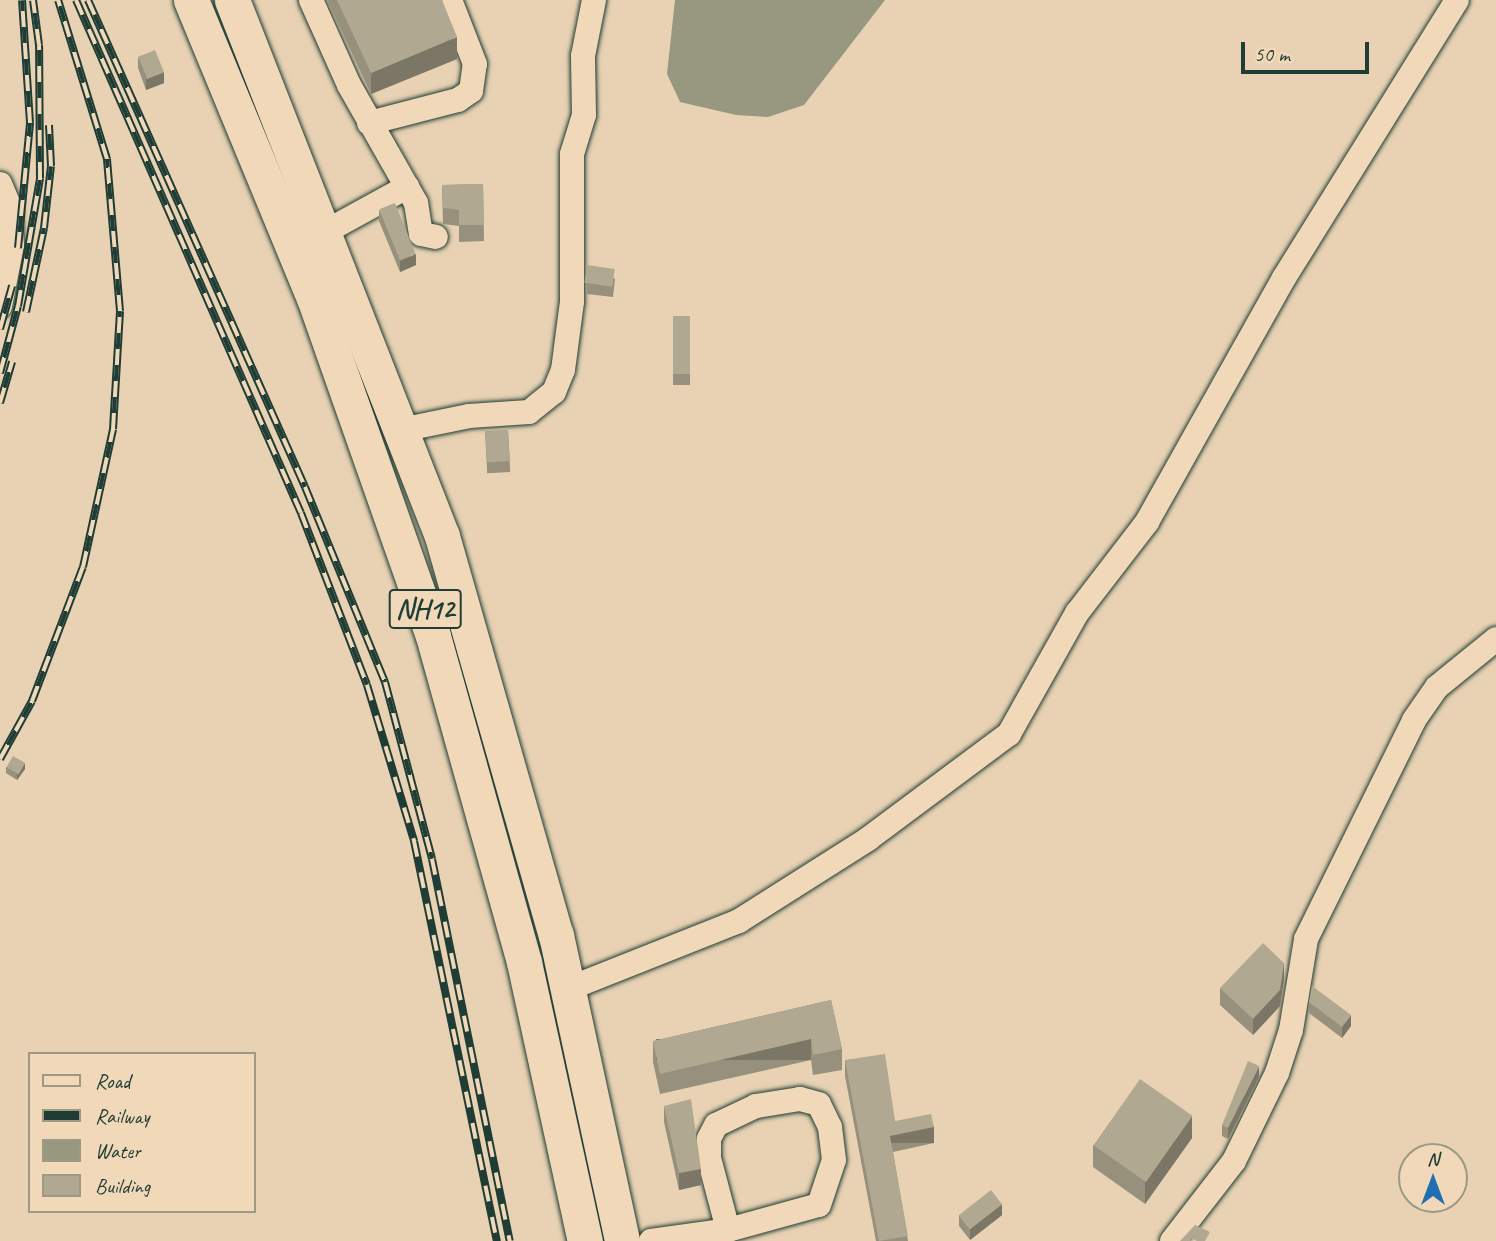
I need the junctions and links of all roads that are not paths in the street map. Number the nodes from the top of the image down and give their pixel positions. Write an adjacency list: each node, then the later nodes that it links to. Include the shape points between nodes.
1 (191, 0): 17 (highway, NH12, via 314,298 429,624 524,962)
2 (232, 0): 10 (highway, NH12)
3 (311, 0): 7 (street)
4 (450, 0): 7 (street, via 475,64 471,91 458,100)
5 (594, 0): 13 (street, via 583,56 584,116 572,154 567,345 554,392 529,412 469,416)
6 (1457, 0): 15 (street, via 1284,278 1147,522 1077,613 1009,734 868,839 739,921)
7 (369, 123): 9 (street)
8 (0, 184): 12 (street, via 9,205 12,245)
9 (407, 187): 10 (street); 11 (street, via 421,234)
10 (325, 232): 13 (highway, NH12)
11 (436, 237)
12 (0, 306)
13 (401, 430): 15 (highway, NH12, via 442,536 472,634)
14 (1496, 639): 20 (street, via 1437,687 1414,720 1306,939 1291,1030 1277,1073 1234,1161)
15 (568, 989): 18 (highway, NH12)
16 (728, 1230): 16 (street, via 819,1205 834,1160 830,1127 819,1104 800,1099 756,1106 716,1125 709,1139 709,1158); 19 (street)
17 (586, 1241)
18 (622, 1241)
19 (651, 1241)
20 (1172, 1241)

